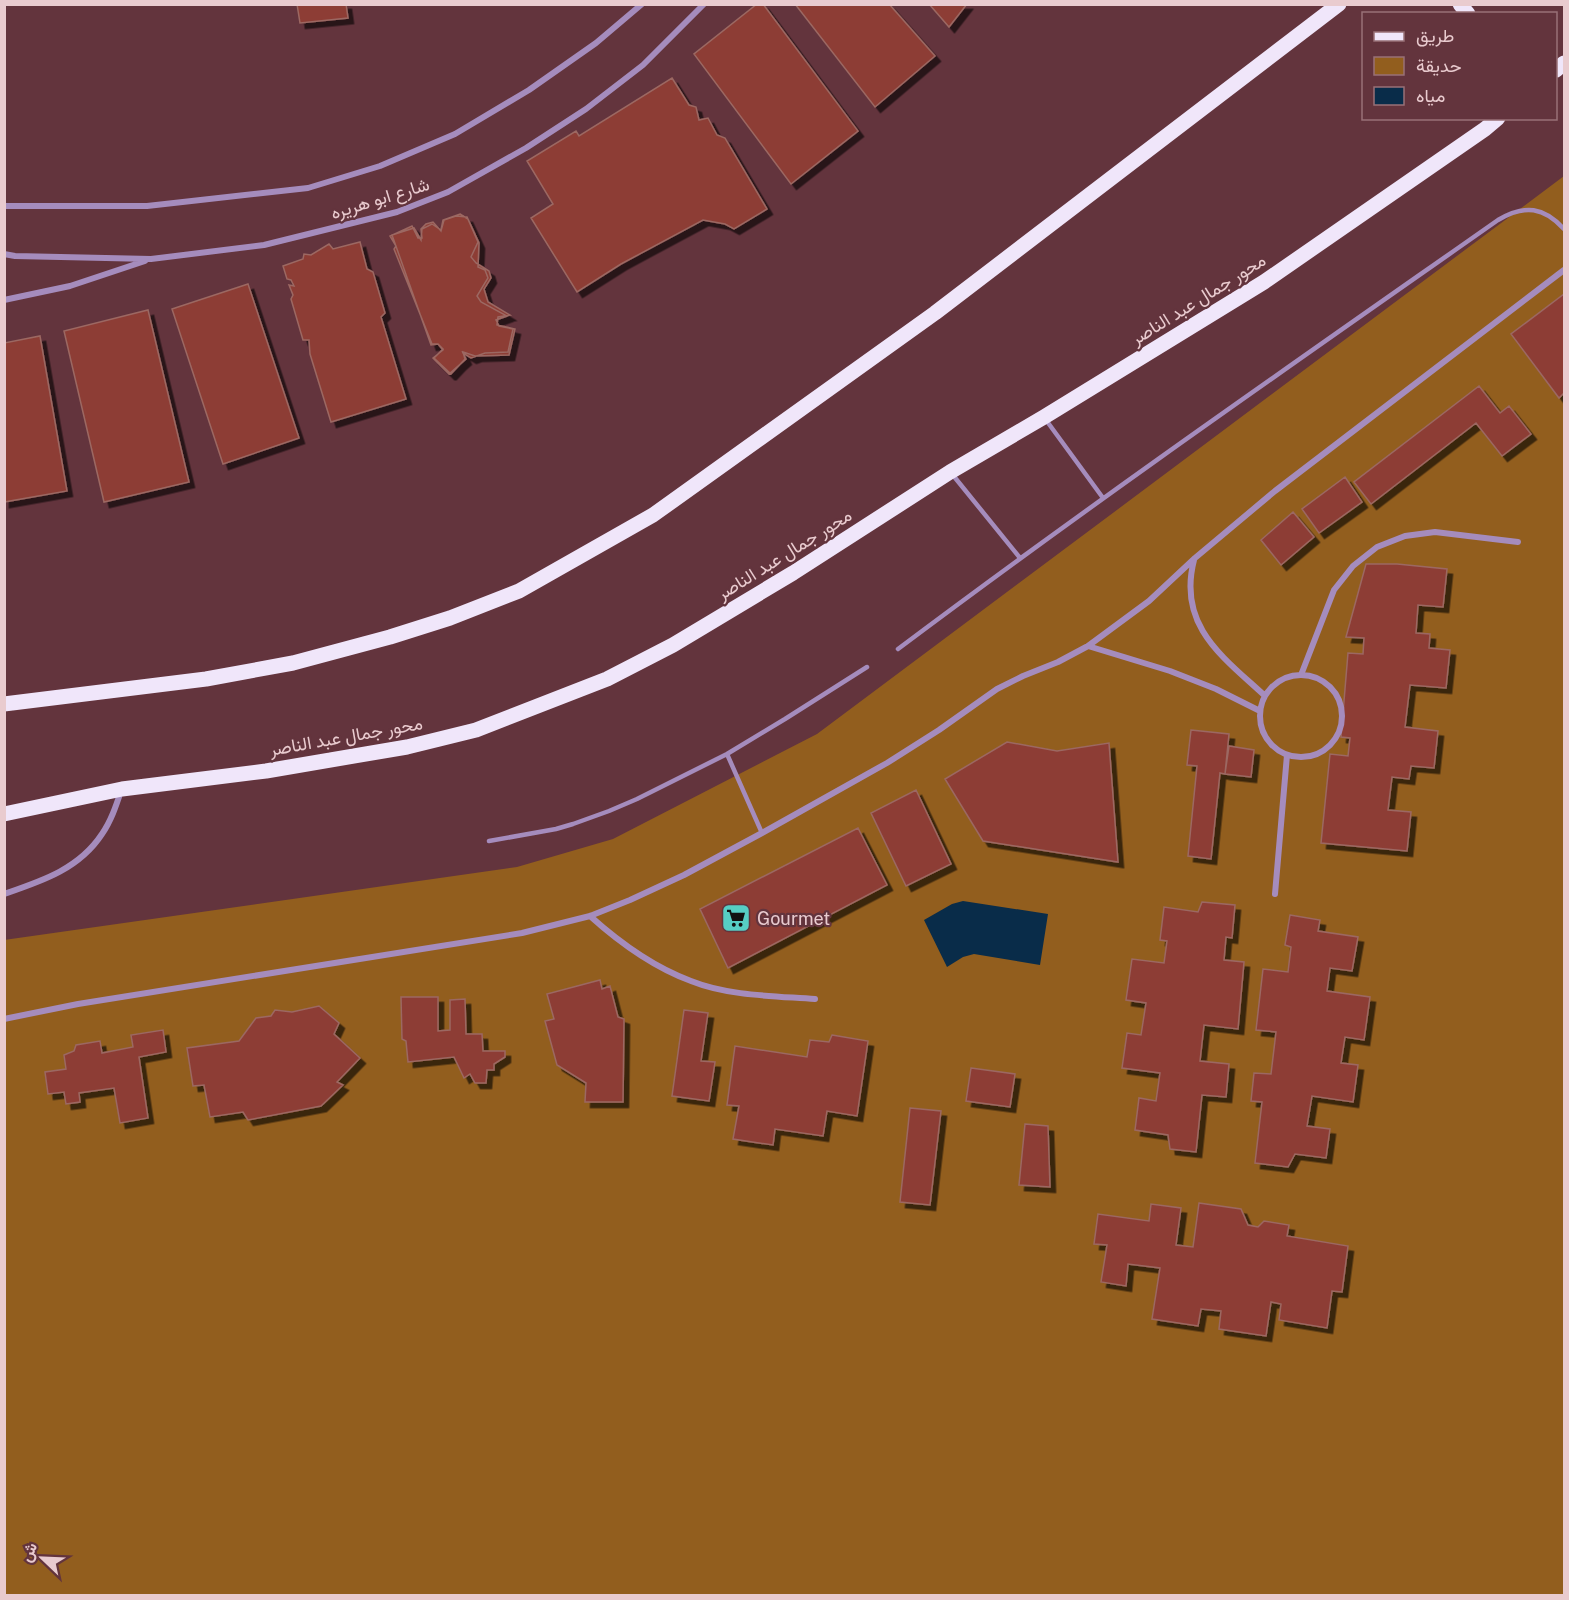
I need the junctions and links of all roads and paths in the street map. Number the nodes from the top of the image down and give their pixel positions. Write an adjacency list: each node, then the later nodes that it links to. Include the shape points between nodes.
1 (642, 4): 5 (street, شارع ابو هريره, via 596,43 529,90 455,134 380,166 308,188 147,206)
2 (704, 4): 8 (street, شارع ابو هريره, via 644,65 586,109 448,192 397,212 264,245)
3 (1339, 4): 22 (main road, via 935,313 653,515 519,591 450,618 293,663 206,679)
4 (1487, 124): 11 (main road, محور جمال عبد الناصر, via 1264,282)
5 (4, 206)
6 (1564, 229): 13 (lane, via 1555,219 1533,209 1509,213)
7 (4, 254): 8 (street, شارع ابو هريره)
8 (151, 259): 10 (street, via 70,286)
9 (1564, 270): 16 (street, via 1275,491)
10 (4, 300)
11 (1044, 417): 12 (main road, محور جمال عبد الناصر); 13 (lane)
12 (950, 472): 15 (lane); 26 (main road, محور جمال عبد الناصر, via 673,645 607,679 546,704 476,730 407,747 266,771)
13 (1103, 498): 15 (lane)
14 (1518, 542): 20 (street, via 1435,532 1405,536 1377,547 1353,566 1334,590)
15 (1020, 558): 18 (lane)
16 (1195, 558): 17 (street, via 1149,600); 21 (street, via 1190,590 1198,622 1212,645)
17 (1088, 646): 23 (street, via 1170,671); 28 (street, via 997,689 897,757)
18 (898, 649)
19 (867, 667): 24 (lane)
20 (1301, 675): 21 (street, via 1280,680); 25 (street, via 1321,680 1336,693 1342,712 1339,733 1326,749 1308,758)
21 (1265, 696): 23 (street)
22 (4, 704)
23 (1260, 711): 25 (street, via 1262,729 1271,745)
24 (727, 754): 28 (lane); 29 (lane, via 600,815 556,829)
25 (1287, 756): 31 (street)
26 (122, 789): 27 (main road, محور جمال عبد الناصر); 30 (street, via 102,834 76,863)
27 (4, 814)
28 (762, 833): 32 (street, via 658,888)
29 (489, 841)
30 (4, 894)
31 (1275, 894)
32 (590, 916): 33 (street, via 638,954 693,982 730,991); 34 (street, via 522,933)
33 (815, 999)
34 (4, 1019)

